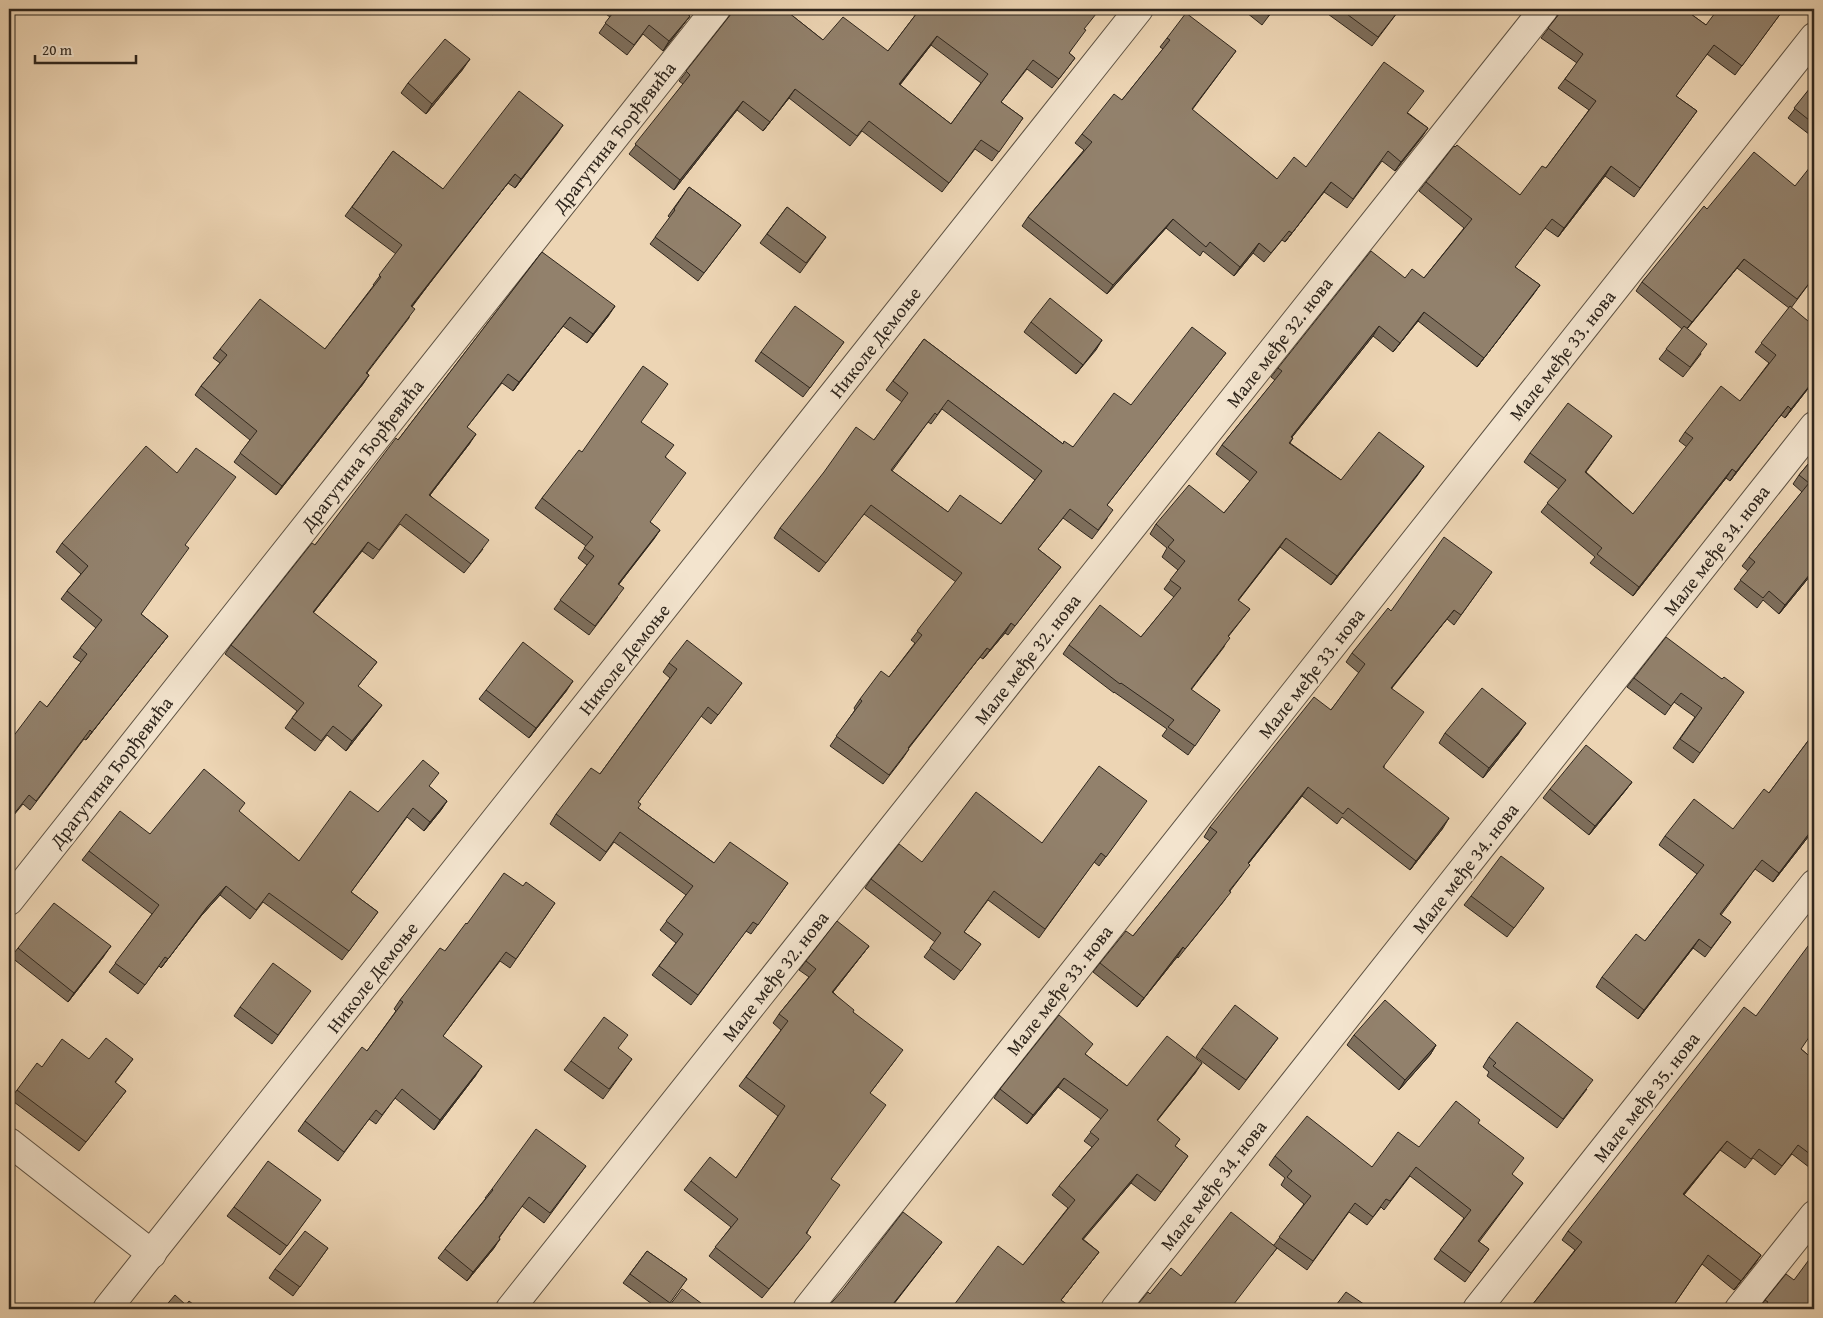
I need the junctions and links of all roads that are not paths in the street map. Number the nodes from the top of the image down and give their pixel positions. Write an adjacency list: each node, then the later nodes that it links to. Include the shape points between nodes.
1 (716, 9): 7 (street, Драгутина Ђорђевића)
2 (1139, 9): 10 (street, Николе Демоње)
3 (1544, 9): 12 (street, Мале међе 32. нова)
4 (1814, 37): 13 (street, Мале међе 33. нова)
5 (1814, 426): 14 (street, Мале међе 34. нова)
6 (1814, 884): 15 (street, Мале међе 35. нова)
7 (9, 901)
8 (9, 1142): 10 (street)
9 (1814, 1215): 16 (street)
10 (152, 1254): 11 (street, Николе Демоње)
11 (107, 1309)
12 (510, 1309)
13 (807, 1309)
14 (1115, 1309)
15 (1478, 1309)
16 (1739, 1309)

